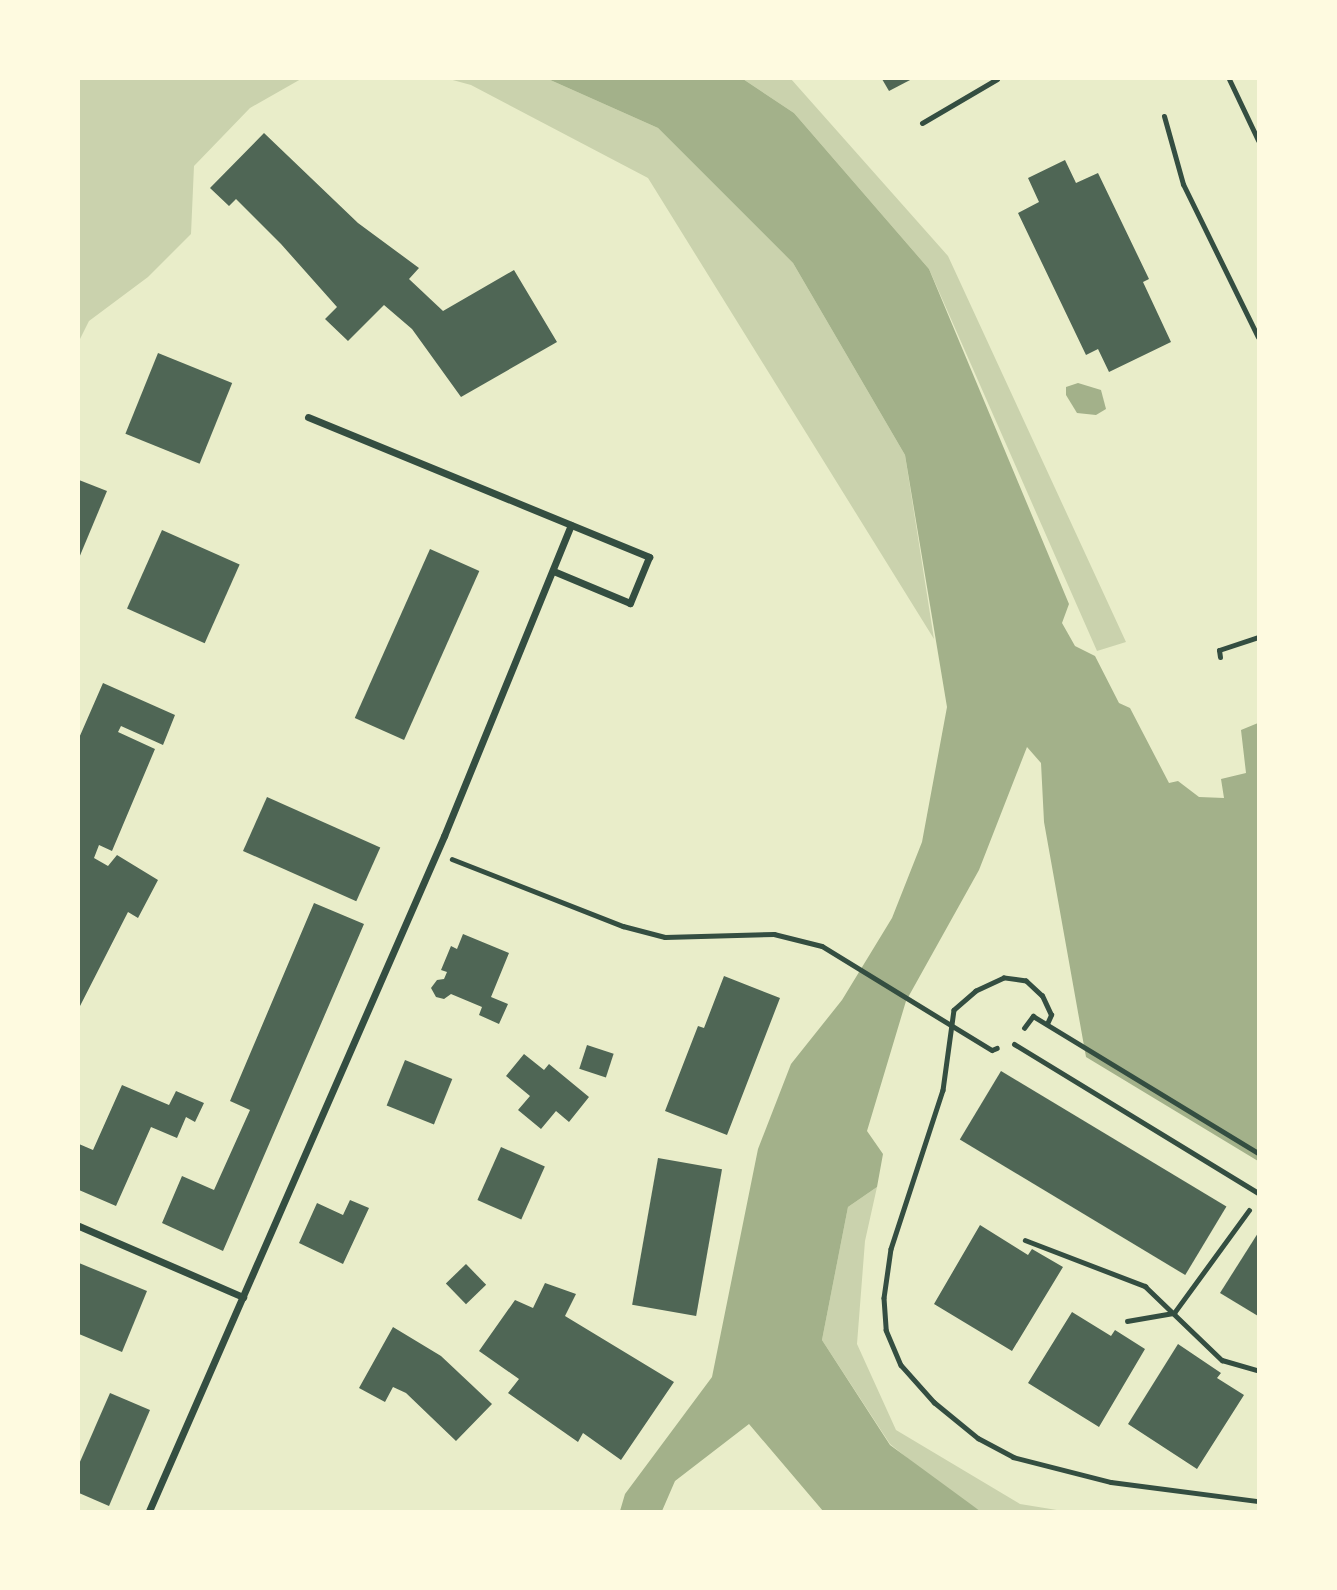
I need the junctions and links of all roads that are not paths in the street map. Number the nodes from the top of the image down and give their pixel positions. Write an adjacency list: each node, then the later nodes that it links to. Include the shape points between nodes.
1 (998, 79): 4 (lane)
2 (1229, 79): 5 (lane)
3 (1164, 116): 6 (lane, via 1184,184)
4 (922, 123)
5 (1258, 141)
6 (1258, 337)
7 (308, 416): 8 (street)
8 (571, 525): 9 (street); 9 (street, via 649,557 630,603)
9 (553, 571): 15 (street, via 437,853)
10 (1258, 636): 11 (lane, via 1219,650)
11 (1220, 657)
12 (1014, 1044): 13 (lane)
13 (1258, 1193)
14 (79, 1226): 15 (street)
15 (243, 1297): 16 (street)
16 (149, 1511)

